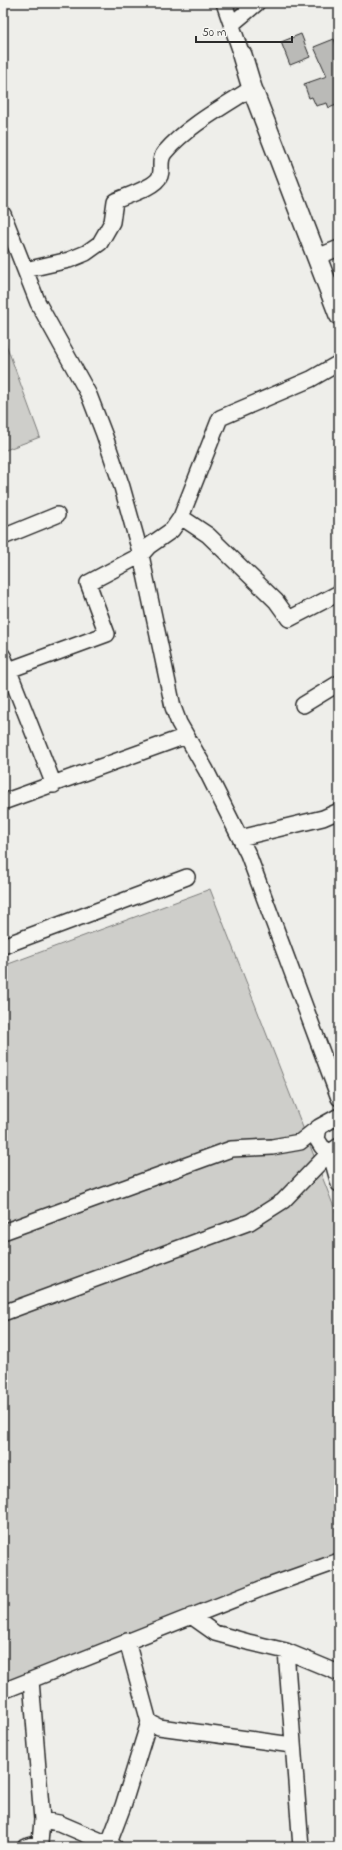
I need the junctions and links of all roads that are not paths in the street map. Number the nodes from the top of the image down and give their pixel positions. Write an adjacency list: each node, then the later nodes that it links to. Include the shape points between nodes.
1 (224, 3): 3 (street)
2 (257, 3): 3 (street)
3 (232, 24): 4 (street)
4 (242, 55): 5 (main road)
5 (252, 88): 8 (main road); 9 (street, via 209,115 164,153 160,163 160,176 156,182 113,202 112,222 100,242 86,253 69,260)
6 (3, 214): 9 (street)
7 (339, 248): 8 (street)
8 (317, 257): 10 (main road)
9 (25, 270): 15 (street, via 38,303 89,395 122,487)
10 (339, 315)
11 (339, 362): 13 (street, via 312,379 220,418)
12 (57, 515): 14 (street)
13 (181, 517): 15 (street, via 172,530); 16 (street, via 208,535 276,601 289,619)
14 (3, 537)
15 (141, 555): 18 (street, via 88,583 107,634); 21 (street, via 173,707)
16 (339, 593)
17 (3, 656): 18 (street)
18 (9, 670): 22 (street)
19 (339, 683): 20 (street)
20 (303, 705)
21 (186, 736): 22 (street); 25 (street)
22 (54, 785): 23 (street)
23 (3, 802)
24 (339, 811): 25 (street, via 322,818)
25 (240, 838): 28 (street)
26 (187, 877): 27 (street)
27 (3, 946)
28 (339, 1098)
29 (339, 1116): 30 (street)
30 (319, 1127): 31 (street, via 317,1139 322,1147); 33 (street, via 300,1142 272,1147 231,1149)
31 (335, 1149): 32 (street); 34 (street, via 283,1201 250,1222)
32 (339, 1184)
33 (3, 1232)
34 (3, 1314)
35 (339, 1561): 36 (street)
36 (191, 1616): 37 (street); 38 (street, via 215,1633)
37 (127, 1641): 40 (street); 42 (street)
38 (286, 1651): 39 (street); 43 (street)
39 (339, 1674)
40 (31, 1680): 41 (street); 44 (street)
41 (3, 1691)
42 (149, 1722): 43 (street, via 159,1727); 46 (street)
43 (292, 1745): 48 (street)
44 (42, 1820): 45 (street); 46 (street, via 59,1823)
45 (40, 1845): 47 (street)
46 (112, 1845)
47 (24, 1847)
48 (301, 1847)

